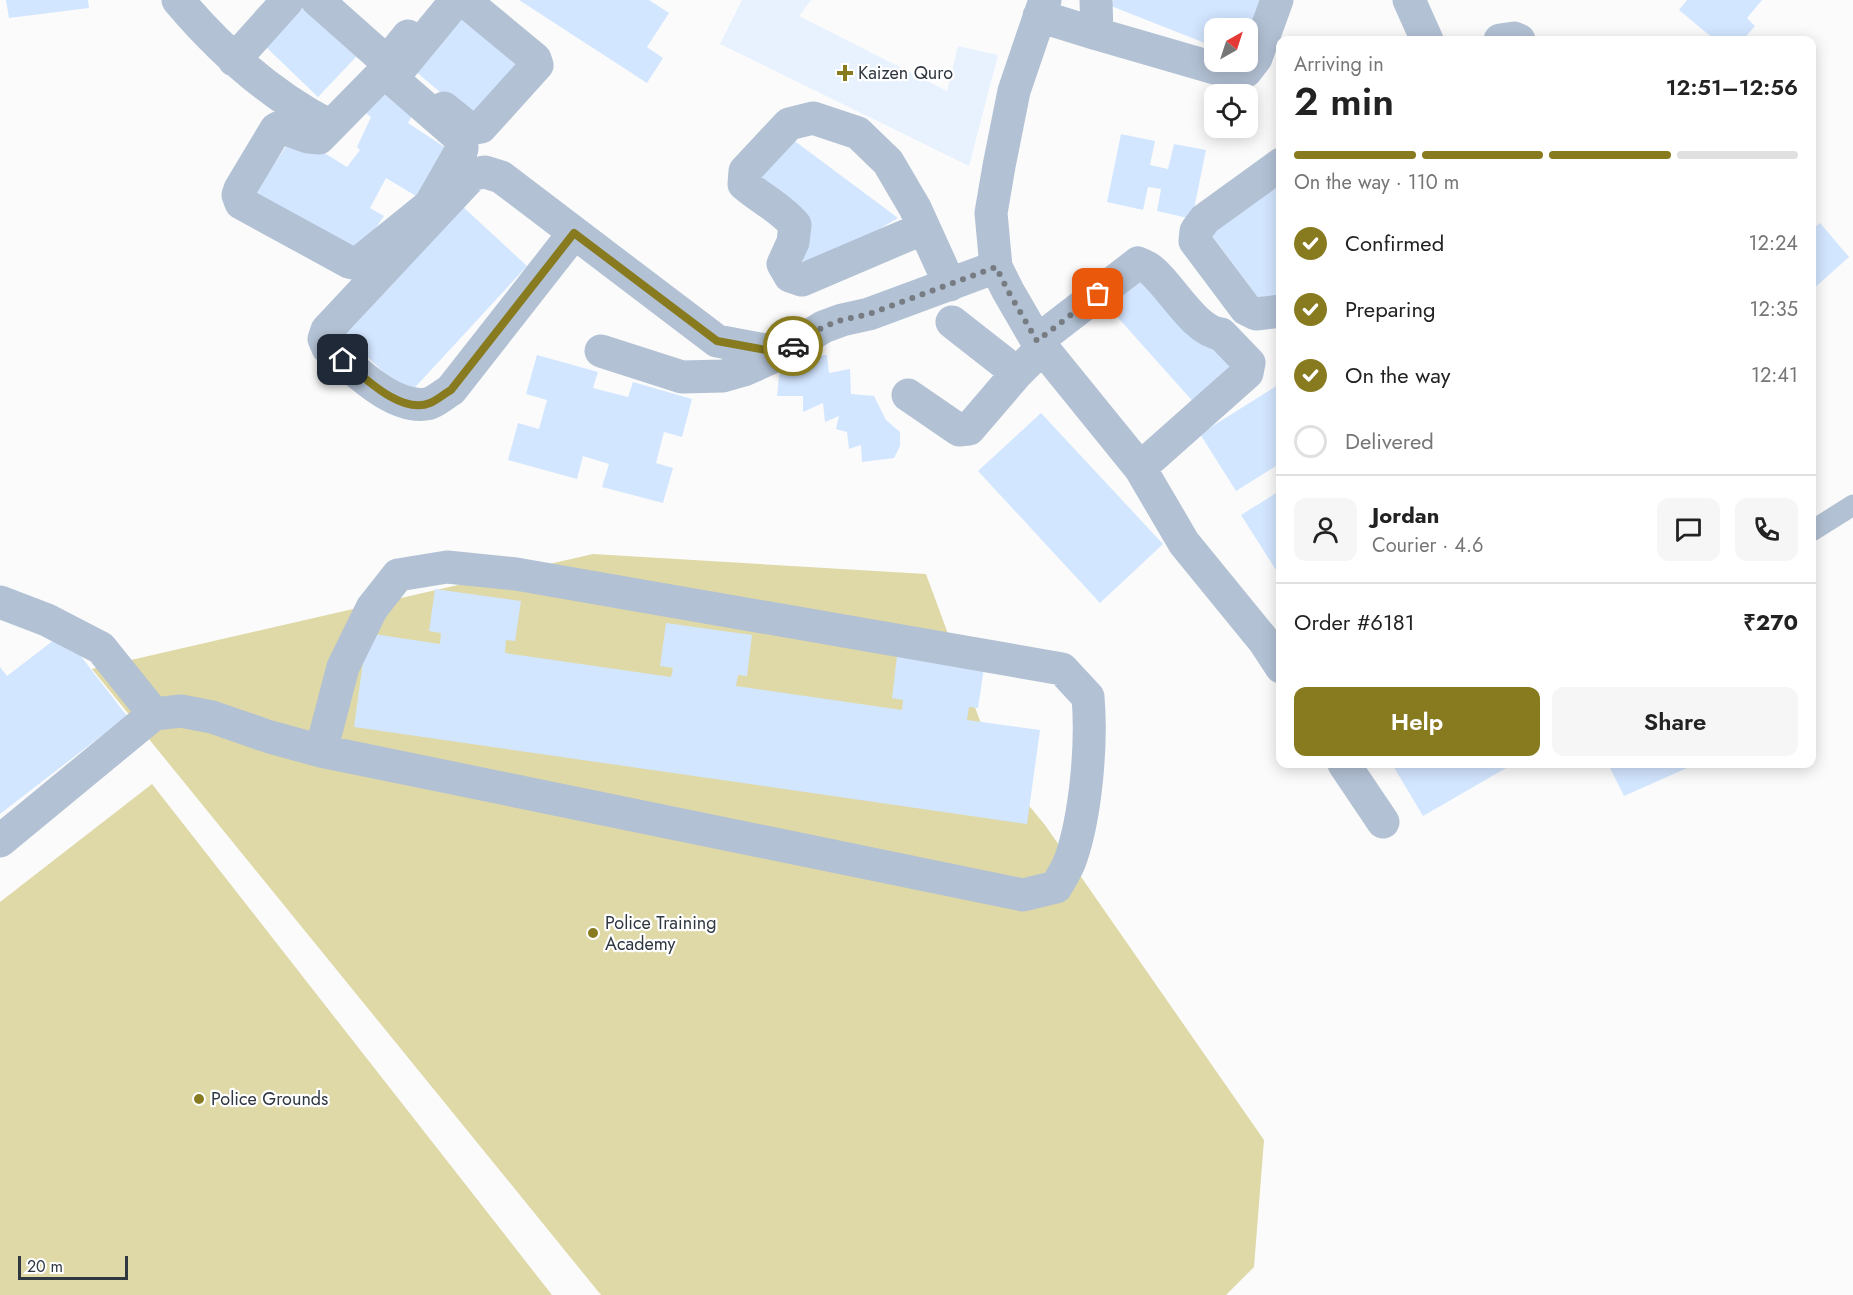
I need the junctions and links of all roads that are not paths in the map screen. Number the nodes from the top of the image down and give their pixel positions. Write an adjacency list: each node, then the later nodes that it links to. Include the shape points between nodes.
1 (178, 0): 11 (street)
2 (288, 0): 11 (street)
3 (317, 0): 4 (street, via 393,66)
4 (438, 0)
5 (1096, 0): 9 (street)
6 (1277, 0): 9 (street, via 1256,58 1246,71 1235,74)
7 (1408, 0): 10 (street)
8 (1042, 8): 9 (street); 18 (street, via 1014,91 991,213)
9 (1097, 34)
10 (1425, 36)
11 (234, 60): 12 (street)
12 (272, 88): 13 (street, via 304,113); 14 (street)
13 (330, 126): 14 (street, via 314,139); 14 (street, via 384,76 390,77 462,141 462,149 430,205 357,264 241,203 240,189)
14 (280, 127)
15 (1276, 168): 20 (street, via 1205,219 1196,231 1195,241 1246,309 1256,314)
16 (924, 228): 16 (street, via 888,162 858,133 813,118 789,124 746,171 744,184 795,225 793,242 783,264 790,276 802,280); 19 (street)
17 (574, 233): 17 (street, via 501,177 485,172 474,174 327,330 324,339 328,348 391,398 428,404 451,390); 24 (street, via 717,341)
18 (996, 267): 19 (street); 22 (street)
19 (950, 285): 24 (street, via 823,327)
20 (1276, 312)
21 (951, 322): 25 (street)
22 (1040, 345): 25 (street); 27 (street); 27 (street, via 1138,263 1150,269 1202,326 1221,334 1249,363 1247,373)
23 (601, 351): 24 (street, via 682,377 723,376)
24 (782, 353)
25 (1017, 373): 26 (street, via 969,429 959,430)
26 (908, 395)
27 (1140, 468): 31 (street, via 1184,543)
28 (1853, 505): 29 (lane)
29 (1816, 528)
30 (0, 602): 32 (street, via 47,620 101,648)
31 (1276, 659)
32 (154, 714): 33 (street, via 180,711 212,717); 36 (street)
33 (321, 751): 33 (street, via 1023,895 1056,887 1071,859 1081,814 1090,729 1088,697 1062,669 516,574 447,567 398,575 372,608 344,667)
34 (1347, 768): 35 (street)
35 (1383, 822)
36 (0, 841)

